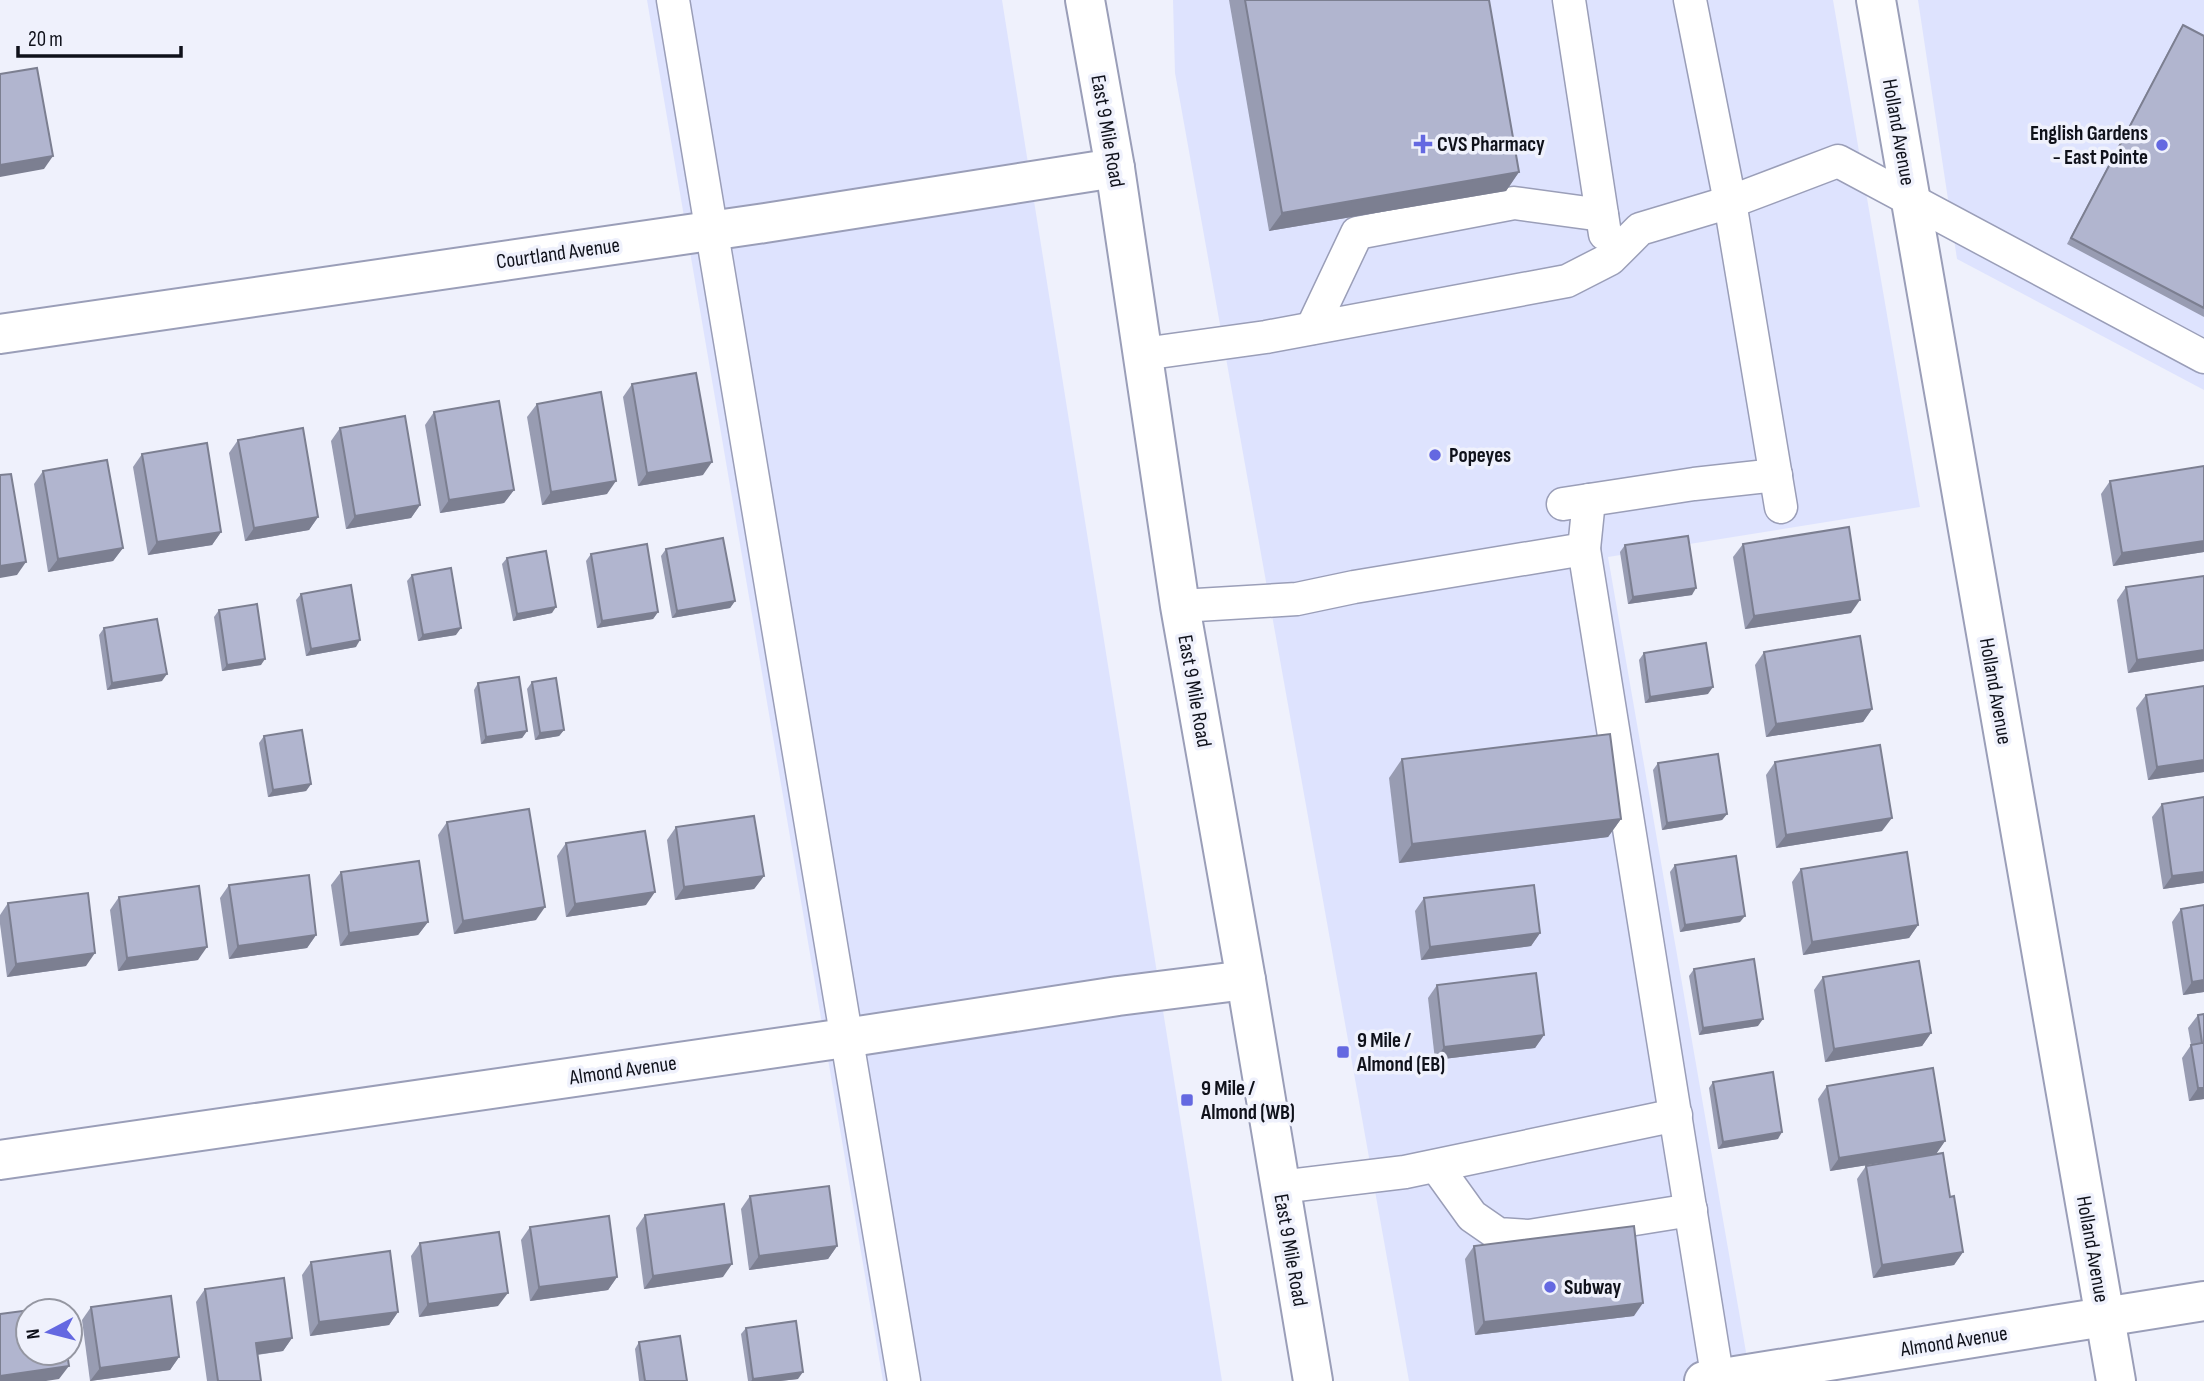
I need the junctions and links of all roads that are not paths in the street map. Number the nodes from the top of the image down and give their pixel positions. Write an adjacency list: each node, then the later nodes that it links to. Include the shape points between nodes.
1 (673, 0): 10 (lane)
2 (1085, 0): 6 (street, East 9 Mile Road)
3 (1569, 0): 9 (lane)
4 (1690, 0): 8 (lane)
5 (1876, 0): 7 (street, Holland Avenue)
6 (1115, 167): 10 (street, Courtland Avenue); 14 (street, East 9 Mile Road)
7 (1910, 199): 8 (lane, via 1838,161); 15 (lane); 28 (street, Holland Avenue)
8 (1730, 202): 11 (lane, via 1640,229); 16 (lane)
9 (1602, 215): 11 (lane); 12 (lane, via 1514,203 1357,233)
10 (714, 230): 13 (street, Courtland Avenue); 21 (lane)
11 (1610, 260): 12 (lane, via 1567,281)
12 (1312, 328): 14 (lane)
13 (0, 334)
14 (1143, 354): 19 (street, East 9 Mile Road)
15 (2204, 357)
16 (1776, 475): 17 (lane); 18 (lane, via 1576,502)
17 (1781, 507)
18 (1584, 549): 19 (lane, via 1297,599); 22 (lane)
19 (1180, 606): 20 (street, East 9 Mile Road)
20 (1246, 981): 21 (street, Almond Avenue); 25 (street, East 9 Mile Road)
21 (845, 1038): 23 (street, Almond Avenue); 30 (lane)
22 (1676, 1115): 24 (lane); 26 (lane)
23 (0, 1160)
24 (1436, 1166): 25 (lane); 26 (lane, via 1472,1216 1498,1234 1529,1236)
25 (1280, 1187): 31 (street, East 9 Mile Road)
26 (1691, 1210): 29 (lane)
27 (2204, 1301): 28 (street, Almond Avenue)
28 (2105, 1317): 29 (street, Almond Avenue); 32 (street, Holland Avenue)
29 (1713, 1380)
30 (904, 1381)
31 (1313, 1381)
32 (2116, 1381)

